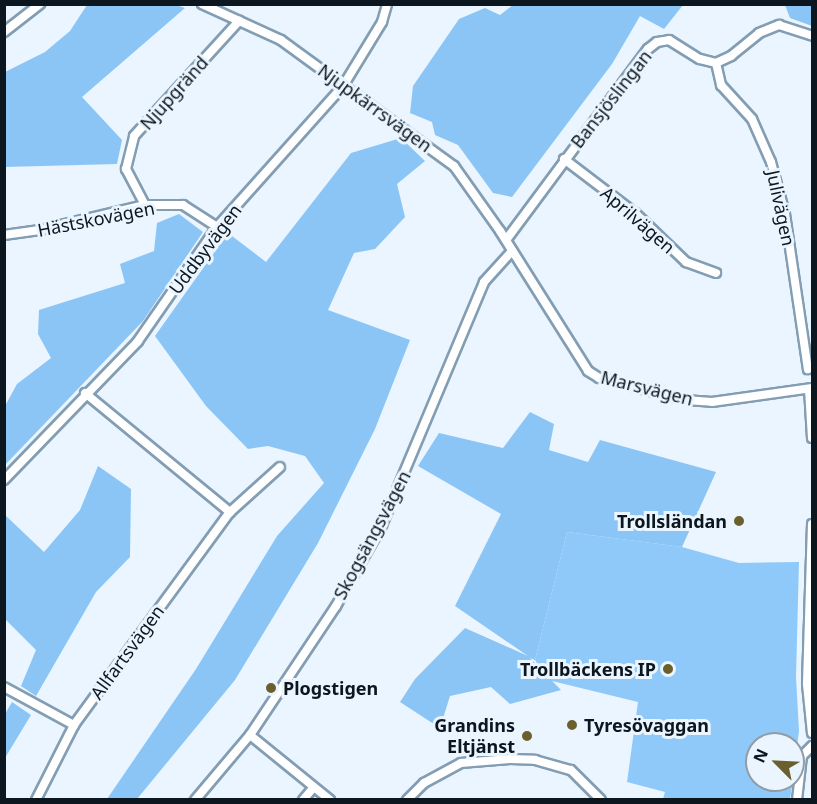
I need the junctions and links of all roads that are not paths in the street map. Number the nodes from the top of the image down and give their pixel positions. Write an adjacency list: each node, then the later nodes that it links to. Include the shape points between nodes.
1 (40, 4): 5 (street)
2 (202, 4): 4 (street, Njupkärrsvägen)
3 (387, 4): 8 (street, Uddbyvägen, via 382,22)
4 (239, 21): 8 (street, Njupkärrsvägen, via 281,40); 10 (street, Njupgränd, via 134,136 126,169)
5 (4, 32)
6 (813, 36): 7 (street, via 779,25 759,33)
7 (716, 63): 9 (street, Bansjöslingan, via 700,59 669,40 657,42); 16 (street, Julivägen, via 721,85 752,119 771,162 785,214)
8 (343, 86): 11 (street, Uddbyvägen); 13 (street, Njupkärrsvägen, via 454,166)
9 (564, 159): 13 (street, Bansjöslingan); 15 (street, Aprilvägen, via 635,213 686,262)
10 (145, 205): 11 (street, Hästskovägen, via 183,205); 12 (street, Hästskovägen)
11 (217, 227): 18 (street, Uddbyvägen, via 138,341)
12 (5, 237)
13 (506, 240): 14 (street, Njupkärrsvägen)
14 (512, 251): 17 (street, Marsvägen, via 576,358 599,378 685,400 712,402); 28 (street, Skogsängsvägen, via 484,282 382,525 289,681)
15 (716, 273)
16 (808, 369)
17 (811, 389): 19 (street)
18 (85, 393): 21 (street, Uddbyvägen); 22 (street)
19 (813, 438)
20 (280, 467): 22 (street, Allfartsvägen)
21 (4, 480)
22 (230, 512): 26 (street, Allfartsvägen)
23 (813, 524): 24 (street)
24 (812, 577): 27 (street, via 807,684)
25 (4, 687): 26 (street)
26 (74, 725): 31 (street, Allfartsvägen)
27 (813, 732)
28 (250, 735): 30 (street); 32 (street, Skogsängsvägen)
29 (813, 746): 37 (street, via 802,756)
30 (313, 788): 33 (street); 34 (street)
31 (36, 800)
32 (195, 800)
33 (303, 800)
34 (330, 800)
35 (407, 800): 36 (street, via 424,783 461,763 510,759 535,760 571,770)
36 (601, 800)
37 (797, 800)

